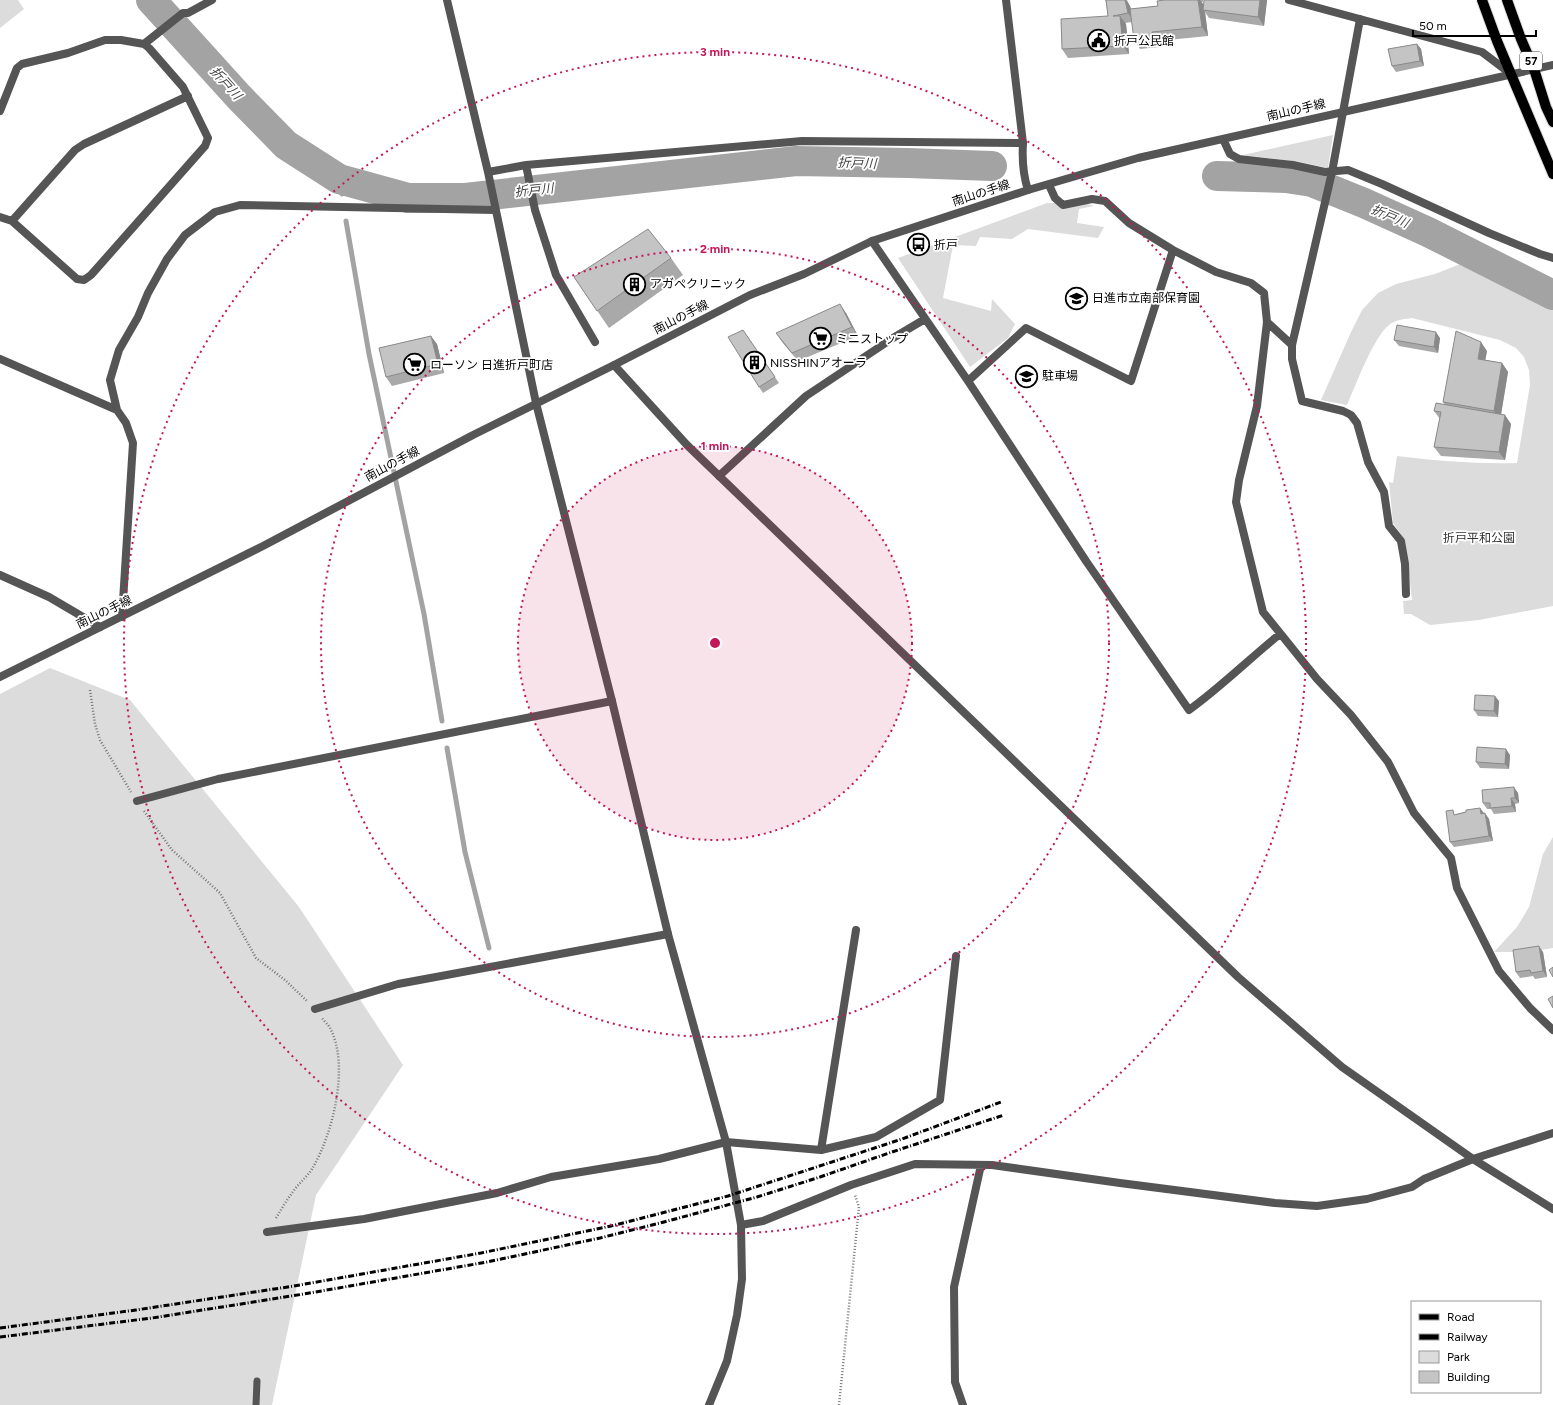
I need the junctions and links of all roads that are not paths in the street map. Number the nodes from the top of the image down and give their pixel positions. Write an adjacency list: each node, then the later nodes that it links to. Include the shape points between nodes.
1 (212, 0): 8 (street, via 188,13 183,13)
2 (447, 0): 19 (street)
3 (1006, 0): 17 (street)
4 (1288, 0): 7 (street)
5 (1482, 0): 11 (main road, 57)
6 (1507, 0): 10 (main road, 57)
7 (1360, 19): 11 (street, via 1482,52); 14 (street)
8 (144, 44): 12 (street, via 173,74); 13 (street, via 105,40 68,53 27,62 18,68)
9 (1553, 65): 10 (street, 南山の手線)
10 (1534, 69): 11 (street, 南山の手線); 15 (main road, 57)
11 (1512, 74): 14 (street, 南山の手線); 21 (main road, 57)
12 (188, 96): 26 (street, via 75,150); 26 (street, via 208,138 206,146 84,280 77,279)
13 (0, 111)
14 (1344, 112): 16 (street, 南山の手線); 20 (street)
15 (1553, 122)
16 (1223, 139): 20 (street, via 1230,154 1239,158 1293,165); 22 (street, 南山の手線, via 1138,158)
17 (1023, 143): 18 (street, via 802,141); 23 (street, via 1022,161)
18 (526, 165): 19 (street); 32 (street, via 536,210 556,275)
19 (488, 172): 24 (street)
20 (1331, 174): 29 (street, via 1348,170 1489,233); 33 (street)
21 (1553, 174)
22 (1049, 185): 23 (street, 南山の手線); 28 (street, via 1054,198 1063,205 1092,199 1105,201 1129,224)
23 (1028, 190): 27 (street, 南山の手線)
24 (495, 210): 37 (street); 38 (street, via 240,205 215,212 186,235 167,259 148,292 138,317 119,350 110,380)
25 (0, 217): 26 (street)
26 (12, 221)
27 (872, 241): 30 (street); 35 (street, 南山の手線, via 804,274 750,295)
28 (1173, 250): 31 (street, via 1216,272 1251,283 1264,293); 36 (street, via 1131,381 1026,328)
29 (1553, 258)
30 (925, 319): 36 (street); 39 (street, via 806,396)
31 (1266, 322): 33 (street); 44 (street, via 1257,406 1236,502 1263,612)
32 (595, 342)
33 (1292, 345): 41 (street, via 1292,359 1302,401 1343,410 1357,423 1368,462 1384,492 1389,526 1401,541)
34 (0, 359): 38 (street)
35 (614, 365): 37 (street, 南山の手線); 39 (street)
36 (968, 381): 44 (street, via 1086,561 1189,710)
37 (536, 403): 42 (street, 南山の手線); 46 (street)
38 (116, 410): 42 (street, via 126,423 133,443)
39 (719, 476): 56 (street, via 1238,977 1342,1067)
40 (0, 575): 43 (street, via 49,597)
41 (1406, 594)
42 (122, 617): 43 (street, 南山の手線)
43 (100, 627): 45 (street, 南山の手線)
44 (1280, 634): 52 (street, via 1351,715 1388,762 1414,813 1452,858 1457,888 1499,971 1530,1008)
45 (0, 677)
46 (612, 701): 47 (street, via 218,779); 49 (street)
47 (137, 801)
48 (856, 930): 55 (street)
49 (668, 934): 51 (street, via 398,984); 54 (street)
50 (956, 956): 55 (street, via 940,1100 876,1137)
51 (315, 1009)
52 (1553, 1030)
53 (1553, 1133): 56 (street)
54 (726, 1142): 55 (street); 59 (street); 60 (street, via 658,1159 551,1177 497,1192 364,1219)
55 (821, 1150)
56 (1474, 1159): 57 (street, via 1424,1179 1412,1187 1368,1199 1317,1206 1267,1202); 58 (street)
57 (981, 1165): 59 (street, via 915,1164 851,1185 763,1221); 64 (street, via 954,1287 955,1382)
58 (1553, 1208)
59 (741, 1225): 63 (street, via 742,1278 737,1315 727,1361)
60 (267, 1232)
61 (257, 1380): 62 (lane)
62 (256, 1405)
63 (709, 1405)
64 (963, 1405)

